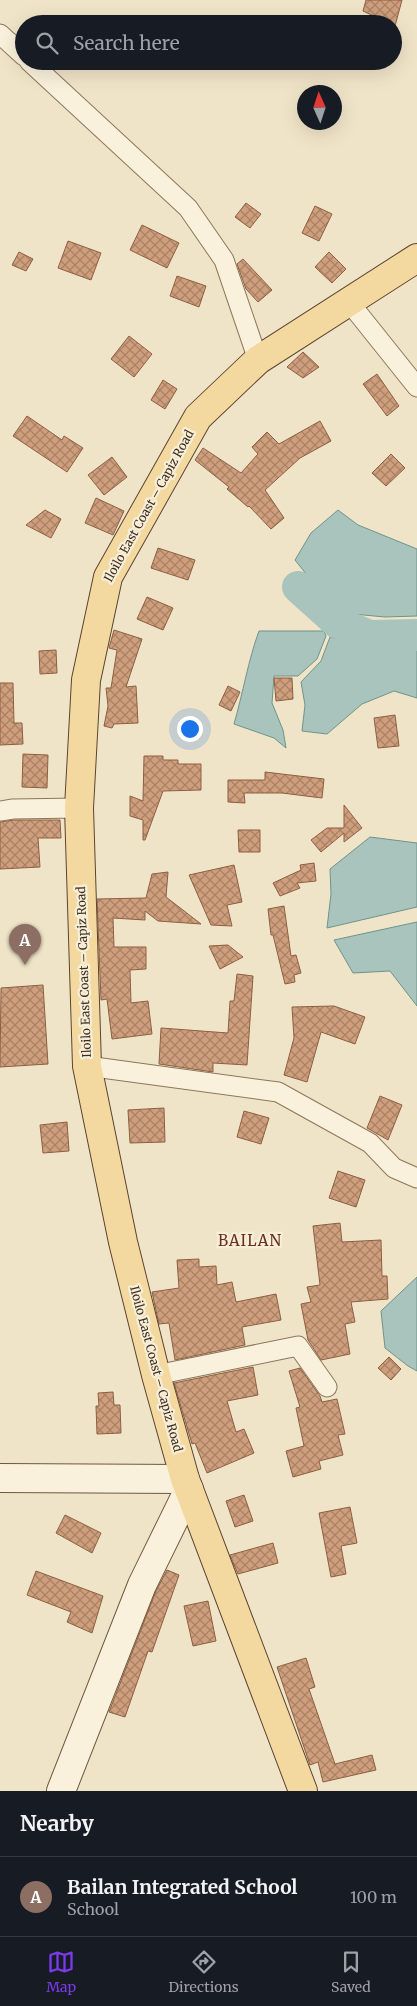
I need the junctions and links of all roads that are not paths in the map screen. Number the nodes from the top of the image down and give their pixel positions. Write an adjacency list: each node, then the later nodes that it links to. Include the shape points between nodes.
1 (0, 34): 2 (street)
2 (15, 48)
3 (39, 70): 6 (street, via 188,208 224,260)
4 (417, 258): 5 (main road, Iloilo East Coast – Capiz Road)
5 (349, 302): 6 (main road, Iloilo East Coast – Capiz Road); 7 (street)
6 (258, 360): 8 (main road, Iloilo East Coast – Capiz Road, via 198,417 108,577 86,680)
7 (417, 387)
8 (79, 808): 9 (street); 10 (main road, Iloilo East Coast – Capiz Road)
9 (0, 810)
10 (87, 1066): 11 (street, via 278,1092 370,1142 394,1168); 12 (main road, Iloilo East Coast – Capiz Road)
11 (417, 1178)
12 (156, 1375): 13 (street, via 298,1346); 15 (main road, Iloilo East Coast – Capiz Road)
13 (327, 1387)
14 (0, 1478): 15 (main road)
15 (187, 1484): 16 (main road, via 142,1585); 17 (main road, Iloilo East Coast – Capiz Road)
16 (61, 1791)
17 (303, 1791)

